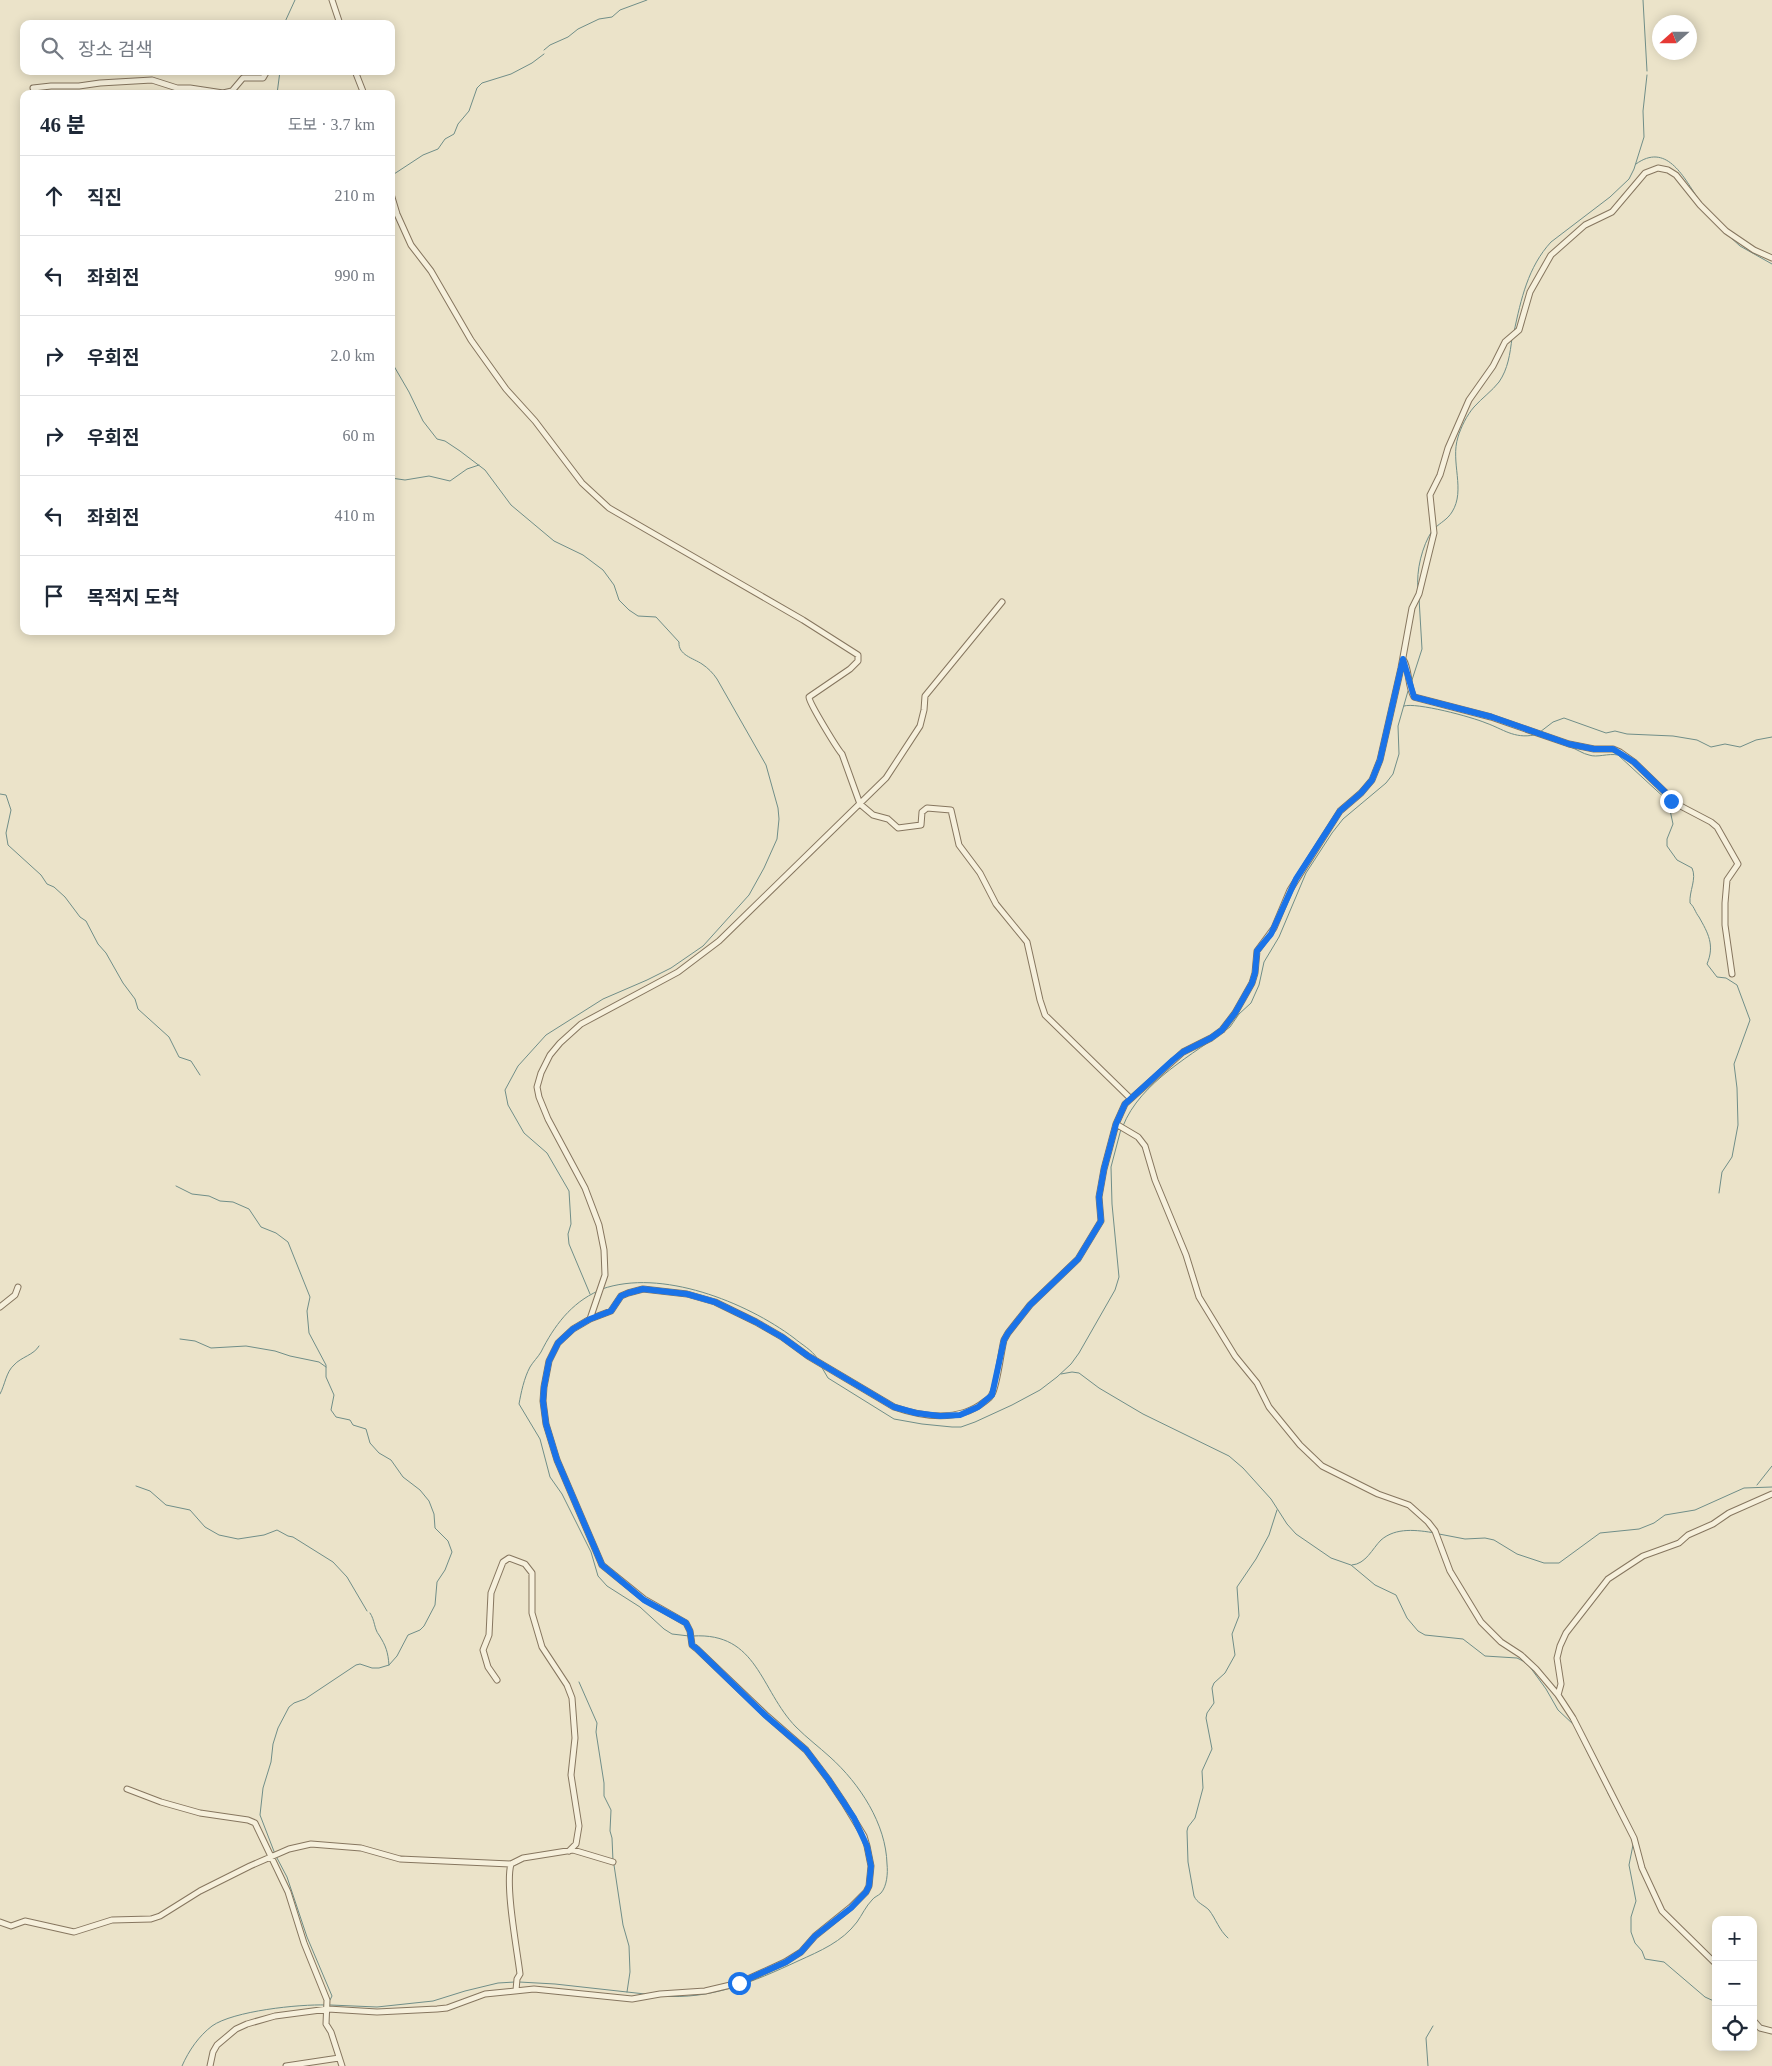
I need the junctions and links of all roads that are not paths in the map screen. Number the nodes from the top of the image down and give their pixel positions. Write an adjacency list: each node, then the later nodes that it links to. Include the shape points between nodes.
1 (332, 0): 2 (street)
2 (339, 20)
3 (264, 75): 7 (street, via 263,78 243,78)
4 (357, 75): 8 (street)
5 (33, 88): 6 (street, via 152,80 177,88)
6 (203, 90)
7 (233, 90)
8 (362, 90)
9 (395, 212): 13 (street, via 411,245 431,271 470,340 589,492 609,508 858,655 858,661 850,669 808,697 842,754)
10 (1772, 258): 12 (street, via 1726,231 1676,175 1658,168 1645,173 1612,212 1585,225 1554,251 1534,284 1519,330 1505,342 1469,400 1430,495 1434,533 1419,594 1412,608)
11 (1002, 602): 13 (street, via 925,696 922,718 915,735 889,774)
12 (1403, 659): 14 (street, via 1414,697 1497,719 1569,744 1613,749 1634,762 1671,801 1712,822 1738,864 1727,880 1725,903); 15 (street, via 1375,775 1361,793 1340,811 1296,879 1271,934 1257,951 1255,973 1240,1005 1222,1030 1183,1052)
13 (860, 804): 15 (street, via 898,828 921,825 922,812 927,808 951,810 959,845 980,873 996,904 1027,942 1046,1015); 19 (street, via 719,941 678,972 580,1024 550,1055 537,1087 539,1097 593,1206 604,1250 604,1283)
14 (1732, 974)
15 (1130, 1098): 16 (street)
16 (1116, 1124): 19 (street, via 1099,1197 1101,1221 1078,1259 1030,1305 1008,1333 992,1395 960,1415 940,1416 894,1407 756,1322 715,1302 687,1294 634,1290 621,1296 611,1311); 22 (street, via 1138,1137 1145,1146 1199,1297 1274,1414 1322,1466 1378,1494 1409,1505 1424,1517 1435,1531 1450,1571 1481,1622 1525,1659)
17 (18, 1286): 18 (street, via 15,1295)
18 (0, 1307)
19 (590, 1319): 30 (street, via 573,1329 552,1352 543,1401 550,1441 602,1565 644,1600 686,1623 692,1645 806,1750 864,1836 871,1876 869,1886 860,1899 801,1952 728,1987 632,1999 550,1990)
20 (1772, 1494): 22 (street, via 1728,1513 1679,1543 1643,1556 1608,1579 1566,1633 1560,1646 1557,1658 1561,1684)
21 (497, 1680): 24 (street, via 488,1667 483,1650 489,1635 492,1588 502,1562 509,1558 525,1564 532,1573 532,1613 542,1647 572,1698 575,1738 571,1774 579,1826 576,1844)
22 (1558, 1695): 29 (street, via 1587,1744 1634,1838 1642,1868 1658,1905)
23 (126, 1789): 25 (street, via 200,1813 255,1823)
24 (568, 1851): 26 (street); 27 (street, via 524,1858)
25 (270, 1858): 27 (street, via 311,1844 362,1848 400,1859); 28 (street, via 200,1891 152,1919 112,1920 74,1932 25,1921 11,1926); 31 (street, via 288,1892)
26 (613, 1862)
27 (511, 1864): 30 (street, via 510,1890 520,1974)
28 (0, 1922)
29 (1713, 1961)
30 (516, 1990): 31 (street, via 486,1994 447,2008 377,2012)
31 (328, 2009): 34 (street, via 326,2024); 35 (street, via 275,2016 236,2029 213,2052)
32 (1757, 2025): 33 (street)
33 (1772, 2031)
34 (339, 2058): 36 (street); 37 (street)
35 (210, 2066)
36 (286, 2066)
37 (342, 2066)

